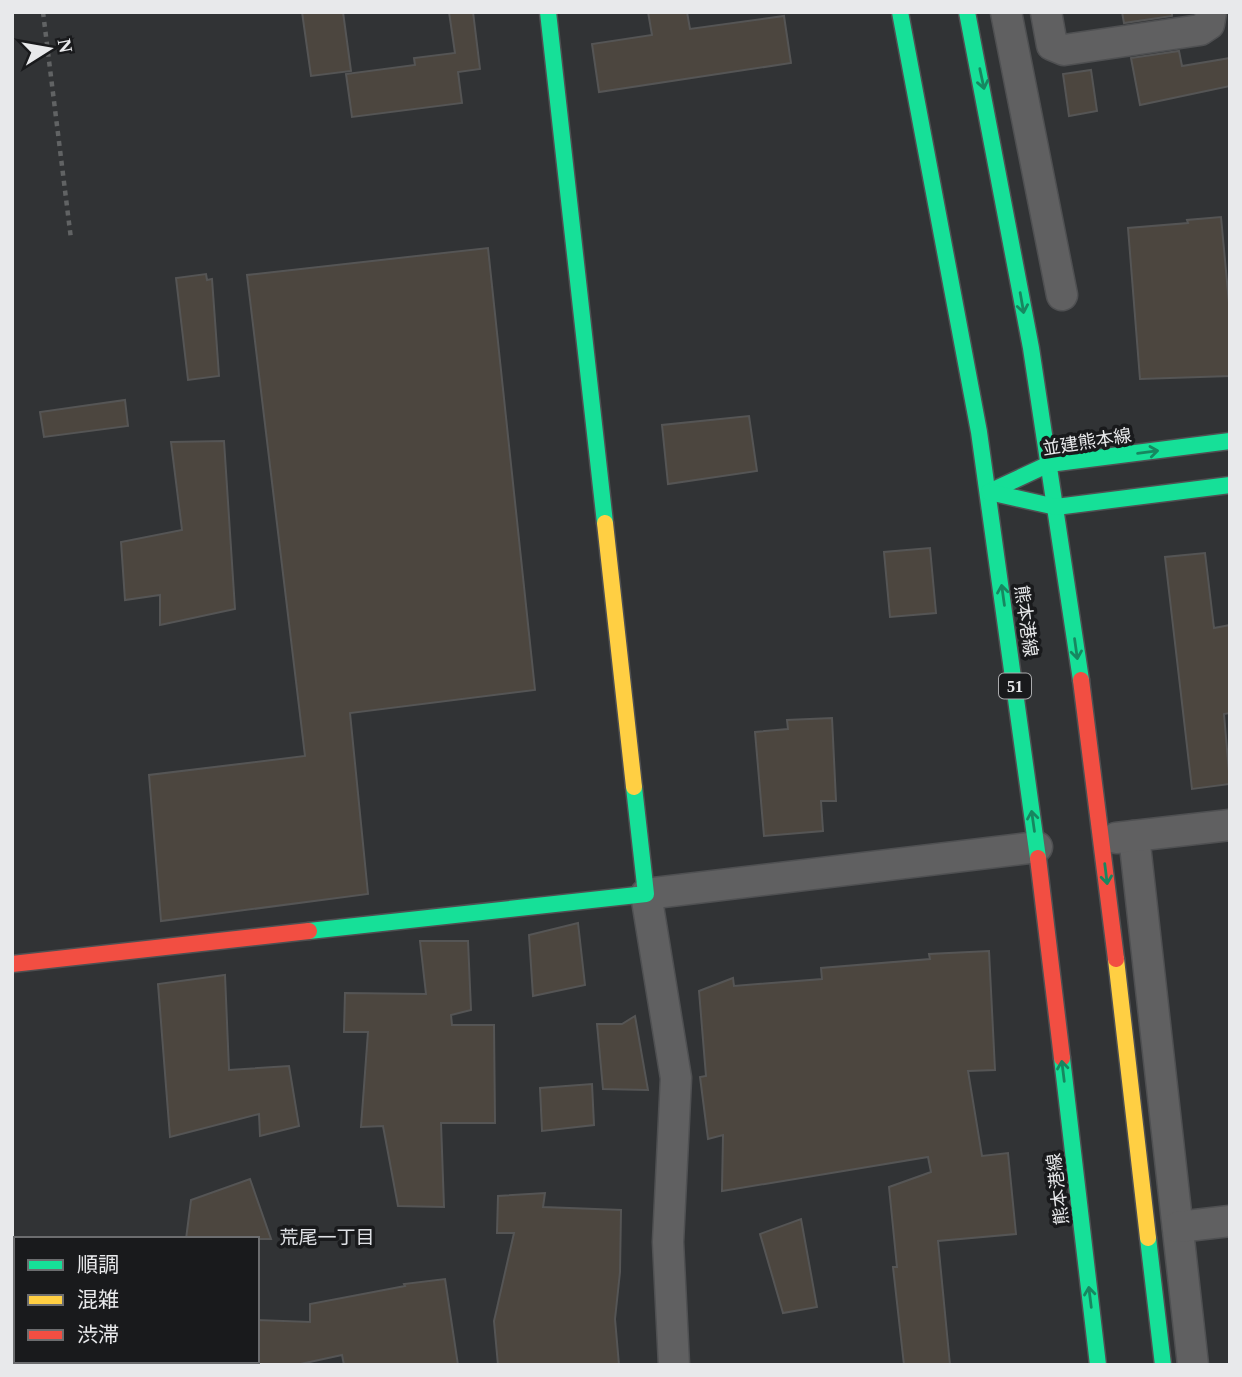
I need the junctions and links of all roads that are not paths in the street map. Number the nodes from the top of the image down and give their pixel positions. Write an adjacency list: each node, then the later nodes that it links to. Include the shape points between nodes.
1 (548, 12): 17 (main road)
2 (900, 12): 11 (main road, 熊本港線 / 51)
3 (967, 12): 9 (main road, one-way to 9, via 992,128)
4 (1006, 12): 7 (street)
5 (1046, 12): 6 (street, via 1052,45 1063,50 1200,30 1209,24)
6 (1211, 12)
7 (1062, 295)
8 (1230, 441): 9 (main road, 並建熊本線, one-way to 8)
9 (1049, 464): 11 (main road, 並建熊本線); 12 (main road)
10 (1230, 485): 12 (main road)
11 (989, 492): 12 (main road); 16 (main road, 熊本港線 / 51, one-way to 11)
12 (1056, 506): 15 (main road, one-way to 15)
13 (1226, 821): 14 (street)
14 (1135, 836): 15 (street); 20 (street)
15 (1102, 840): 23 (main road, one-way to 23)
16 (1037, 847): 17 (street); 22 (main road, 熊本港線 / 51, one-way to 16)
17 (646, 894): 18 (main road); 21 (street, via 676,1078 668,1242)
18 (12, 964)
19 (1230, 1221): 20 (street)
20 (1178, 1227): 24 (street)
21 (674, 1365)
22 (1098, 1365)
23 (1163, 1365)
24 (1193, 1365)

